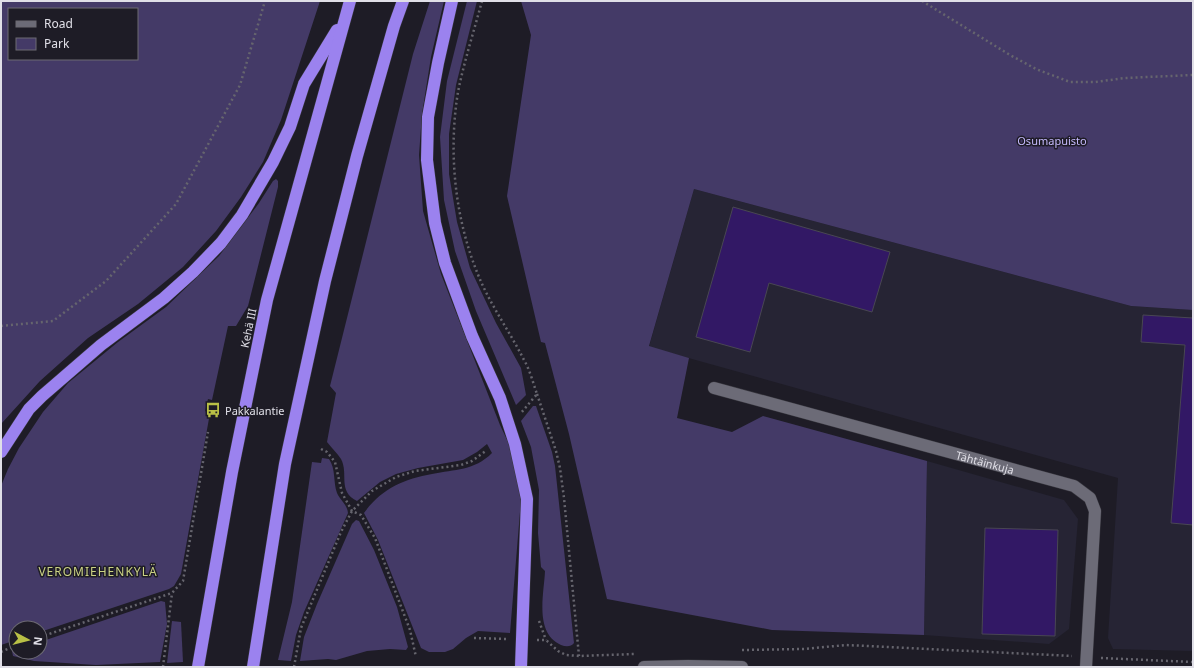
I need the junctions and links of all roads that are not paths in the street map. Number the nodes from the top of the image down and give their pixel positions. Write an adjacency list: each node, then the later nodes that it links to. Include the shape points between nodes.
1 (350, 1): 4 (highway, Kehä III)
2 (403, 1): 9 (highway, via 356,156 324,282 285,464)
3 (452, 1): 10 (highway, via 428,118 427,160 435,223 445,263 472,336 500,398 515,444 527,499)
4 (344, 19): 6 (highway, via 304,84 290,127 273,162 242,215 221,243 194,272 164,298 101,346 42,396 29,409); 8 (highway, Kehä III, via 268,300 232,472)
5 (714, 388): 7 (street, Tähtäinkuja, via 1074,486 1090,498 1095,511)
6 (1, 452)
7 (1086, 662)
8 (198, 667)
9 (253, 667)
10 (521, 667)
11 (644, 667): 12 (street)
12 (688, 667): 13 (street)
13 (742, 667)

